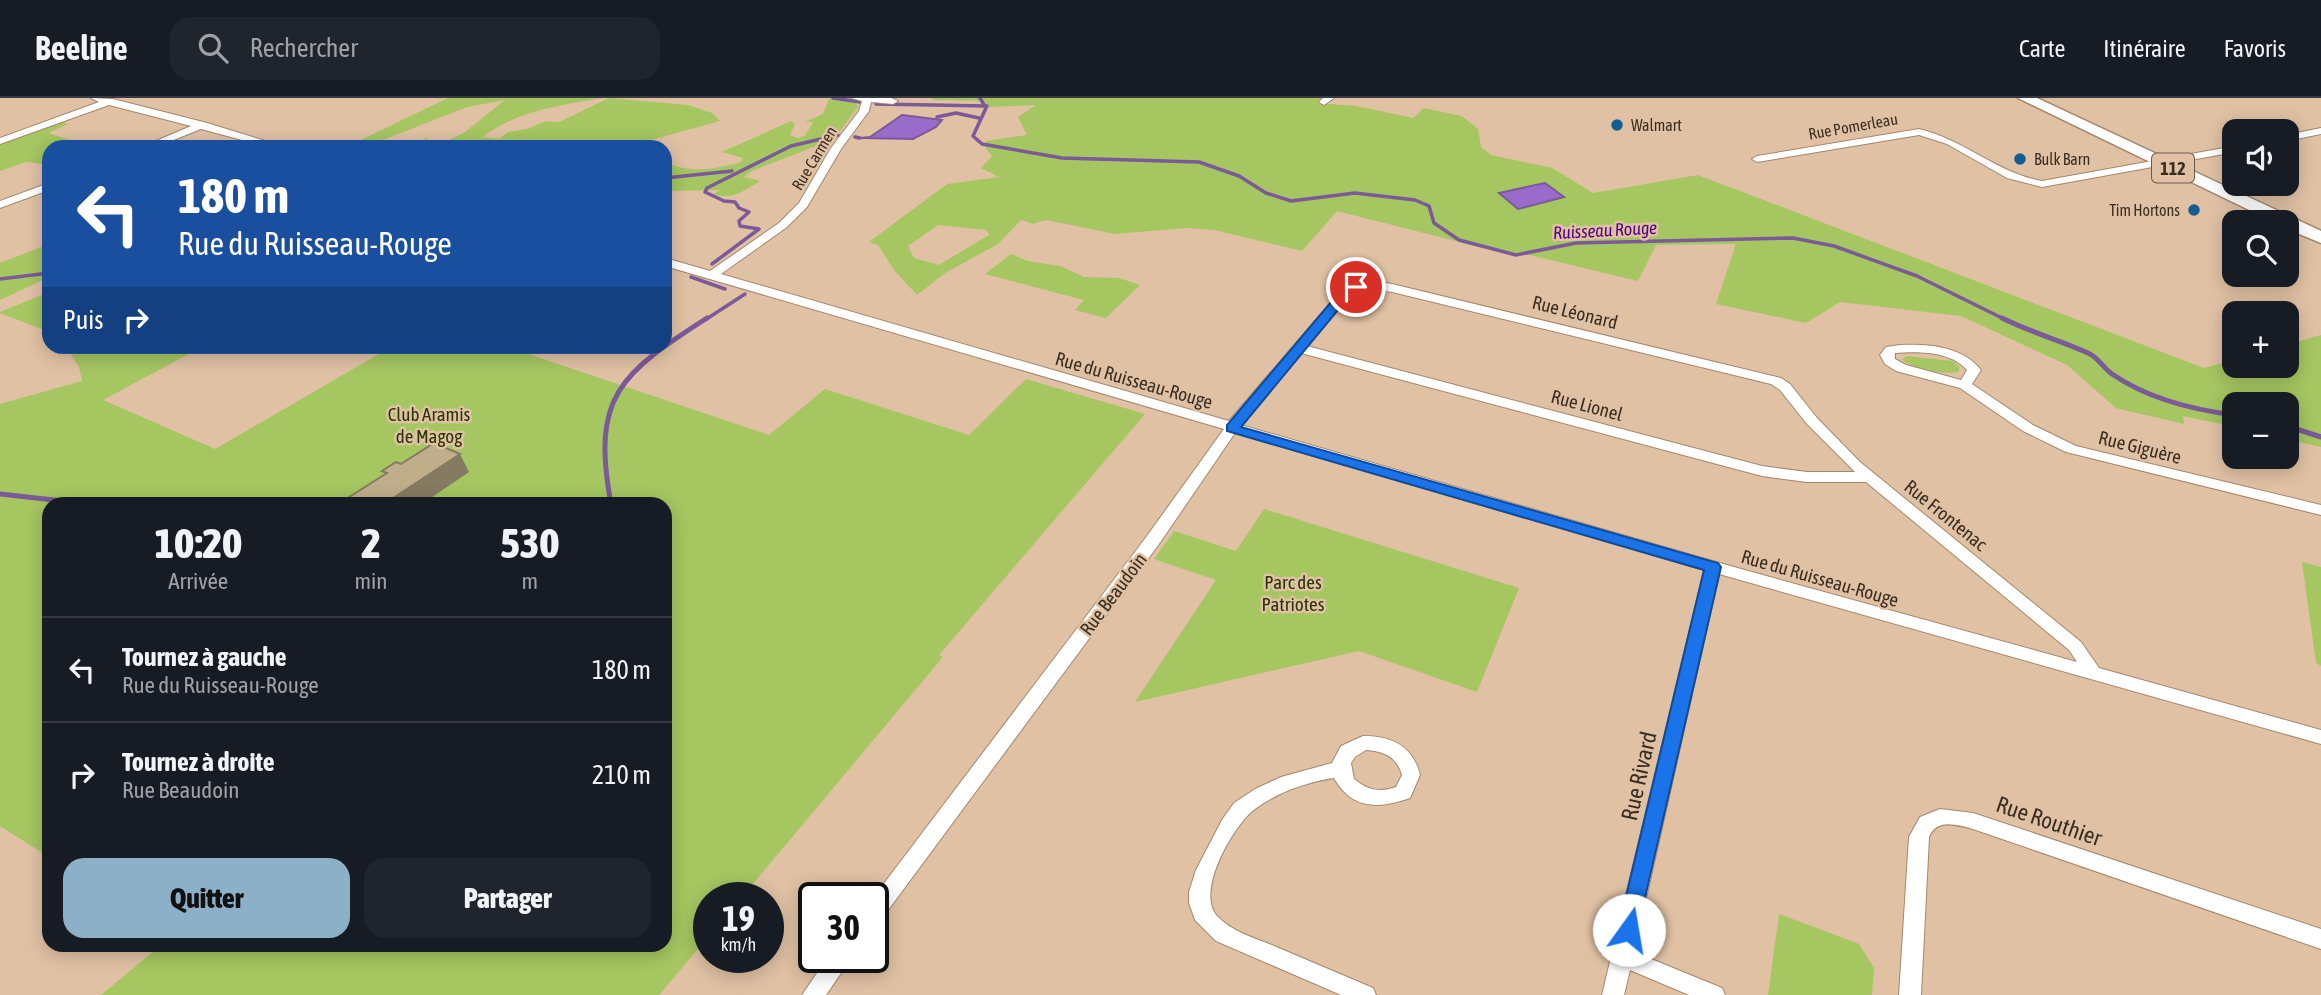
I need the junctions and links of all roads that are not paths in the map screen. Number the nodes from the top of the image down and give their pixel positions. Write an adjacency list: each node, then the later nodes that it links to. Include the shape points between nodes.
1 (96, 98): 5 (street)
2 (2025, 98): 15 (main road, 112)
3 (2043, 98): 15 (main road, 112)
4 (862, 99): 6 (street); 21 (street, Rue Carmen, via 864,111 803,205)
5 (110, 101): 7 (street); 12 (street)
6 (893, 101)
7 (203, 125): 10 (street); 11 (street)
8 (2321, 131): 9 (street)
9 (2299, 136)
10 (166, 140)
11 (256, 140)
12 (0, 141)
13 (2222, 152): 15 (street, Rue Pomerleau)
14 (1757, 159): 15 (street, Rue Pomerleau, via 1917,132 1936,136 2038,184)
15 (2170, 162): 18 (main road, 112); 19 (main road, 112)
16 (42, 189): 17 (street)
17 (0, 205)
18 (2321, 227)
19 (2321, 238)
20 (672, 264): 21 (street, Rue du Ruisseau-Rouge)
21 (711, 276): 26 (street, Rue du Ruisseau-Rouge)
22 (1364, 285): 23 (street, Rue Beaudoin, via 1346,293); 24 (street, Rue Léonard)
23 (1299, 348): 26 (street, Rue Beaudoin); 27 (street, Rue Lionel, via 1762,471)
24 (1776, 381): 27 (street, Rue Frontenac)
25 (1965, 385): 25 (street, Rue Giguère, via 1900,368 1887,355 1910,350 1961,358 1974,370); 28 (street, Rue Giguère, via 2028,428 2071,449)
26 (1232, 428): 29 (street, Rue du Ruisseau-Rouge); 33 (street, Rue Beaudoin)
27 (1868, 477): 30 (street, Rue Frontenac, via 2067,639)
28 (2321, 510)
29 (1713, 567): 30 (street, Rue du Ruisseau-Rouge); 35 (street, Rue Rivard)
30 (2095, 674): 31 (street, Rue du Ruisseau-Rouge)
31 (2321, 737)
32 (1340, 770): 38 (street, via 1306,776 1239,810 1201,878 1198,896 1208,921 1223,934)
33 (889, 893)
34 (2321, 939): 41 (street, Rue Routhier, via 1966,819 1935,817 1926,821 1919,836)
35 (1622, 957): 39 (street, Rue Rivard); 40 (street)
36 (829, 973): 37 (street)
37 (813, 995)
38 (1365, 995)
39 (1613, 995)
40 (1714, 995)
41 (1910, 995)

